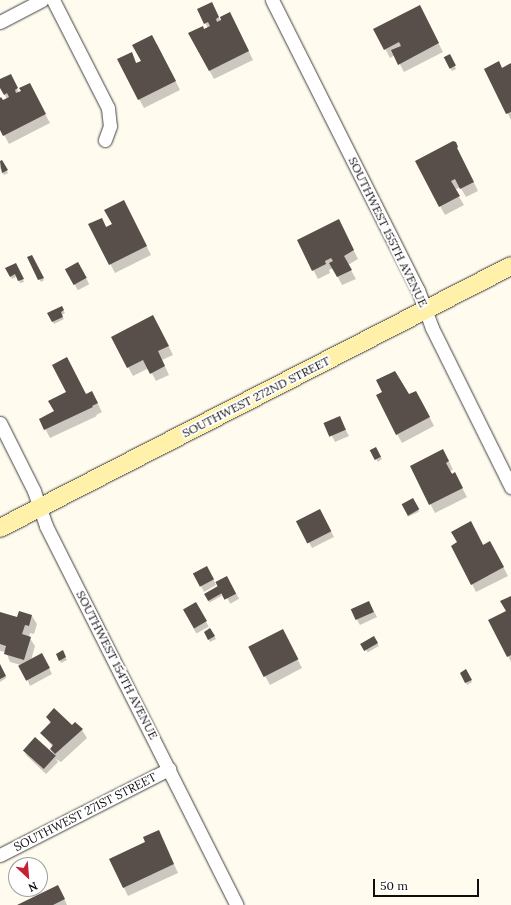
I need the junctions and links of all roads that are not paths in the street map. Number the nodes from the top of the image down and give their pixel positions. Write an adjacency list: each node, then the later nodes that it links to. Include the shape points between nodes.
1 (42, 0): 4 (street)
2 (53, 0): 5 (street, via 104,100 110,117)
3 (272, 0): 7 (street, SOUTHWEST 155TH AVENUE)
4 (0, 22)
5 (105, 140)
6 (511, 266): 7 (street, SOUTHWEST 272ND STREET)
7 (426, 310): 9 (street, SOUTHWEST 155TH AVENUE, via 432,328); 10 (street, SOUTHWEST 272ND STREET)
8 (0, 423): 10 (street, SOUTHWEST 154TH AVENUE)
9 (511, 487)
10 (40, 507): 11 (street, SOUTHWEST 272ND STREET); 12 (street, SOUTHWEST 154TH AVENUE, via 46,526)
11 (0, 528)
12 (169, 769): 13 (street, SOUTHWEST 271ST STREET); 14 (street, SOUTHWEST 154TH AVENUE)
13 (0, 854)
14 (237, 905)

